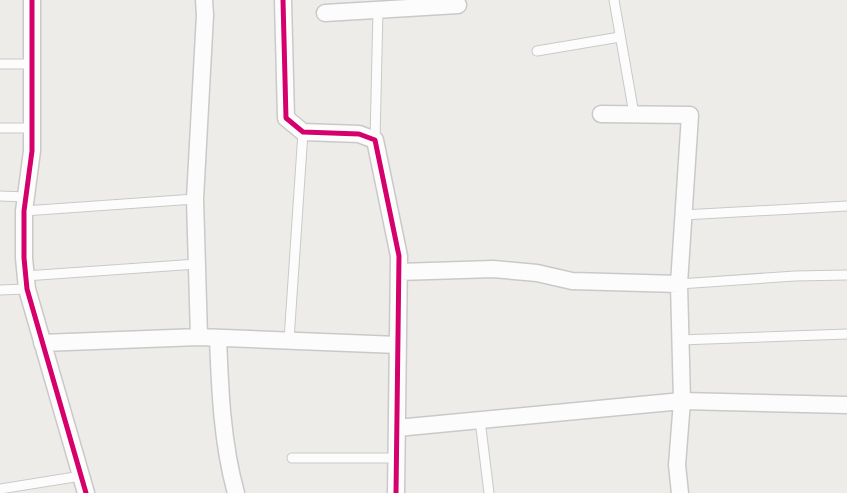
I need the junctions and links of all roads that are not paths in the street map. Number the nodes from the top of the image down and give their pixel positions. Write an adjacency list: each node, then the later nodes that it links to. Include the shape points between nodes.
1 (32, 0): 12 (street)
2 (204, 0): 20 (street)
3 (283, 0): 17 (street, via 286,118)
4 (614, 0): 9 (lane)
5 (424, 4): 6 (street); 7 (street)
6 (458, 5)
7 (378, 10): 8 (street); 18 (lane)
8 (325, 13)
9 (620, 37): 10 (lane); 14 (lane)
10 (537, 51)
11 (0, 64): 12 (lane)
12 (32, 64): 16 (street)
13 (601, 114): 14 (street)
14 (634, 114): 23 (street, via 690,115)
15 (0, 128): 16 (lane)
16 (32, 128): 21 (street)
17 (303, 132): 18 (street, via 359,134); 33 (lane)
18 (375, 140): 25 (street, via 399,256)
19 (0, 196): 21 (lane)
20 (195, 199): 21 (lane); 24 (street)
21 (25, 204): 27 (street)
22 (847, 206): 23 (lane)
23 (683, 216): 28 (street)
24 (197, 264): 27 (lane); 31 (street)
25 (399, 272): 28 (street, via 493,269 537,273 572,281); 36 (street)
26 (847, 275): 28 (lane)
27 (26, 282): 29 (lane); 35 (street)
28 (679, 284): 34 (street)
29 (0, 290)
30 (847, 334): 34 (lane)
31 (199, 337): 32 (street); 35 (street)
32 (218, 338): 33 (street); 46 (street, via 220,394)
33 (289, 340): 36 (street)
34 (680, 340): 37 (street)
35 (42, 343): 43 (street)
36 (398, 345): 40 (street)
37 (682, 401): 38 (street); 39 (street); 49 (street, via 677,465)
38 (847, 405)
39 (480, 420): 40 (street); 48 (lane)
40 (397, 428): 42 (street)
41 (292, 458): 42 (lane)
42 (396, 458): 47 (street)
43 (81, 476): 44 (lane); 45 (street)
44 (0, 489)
45 (86, 493)
46 (236, 493)
47 (396, 493)
48 (489, 493)
49 (680, 493)

